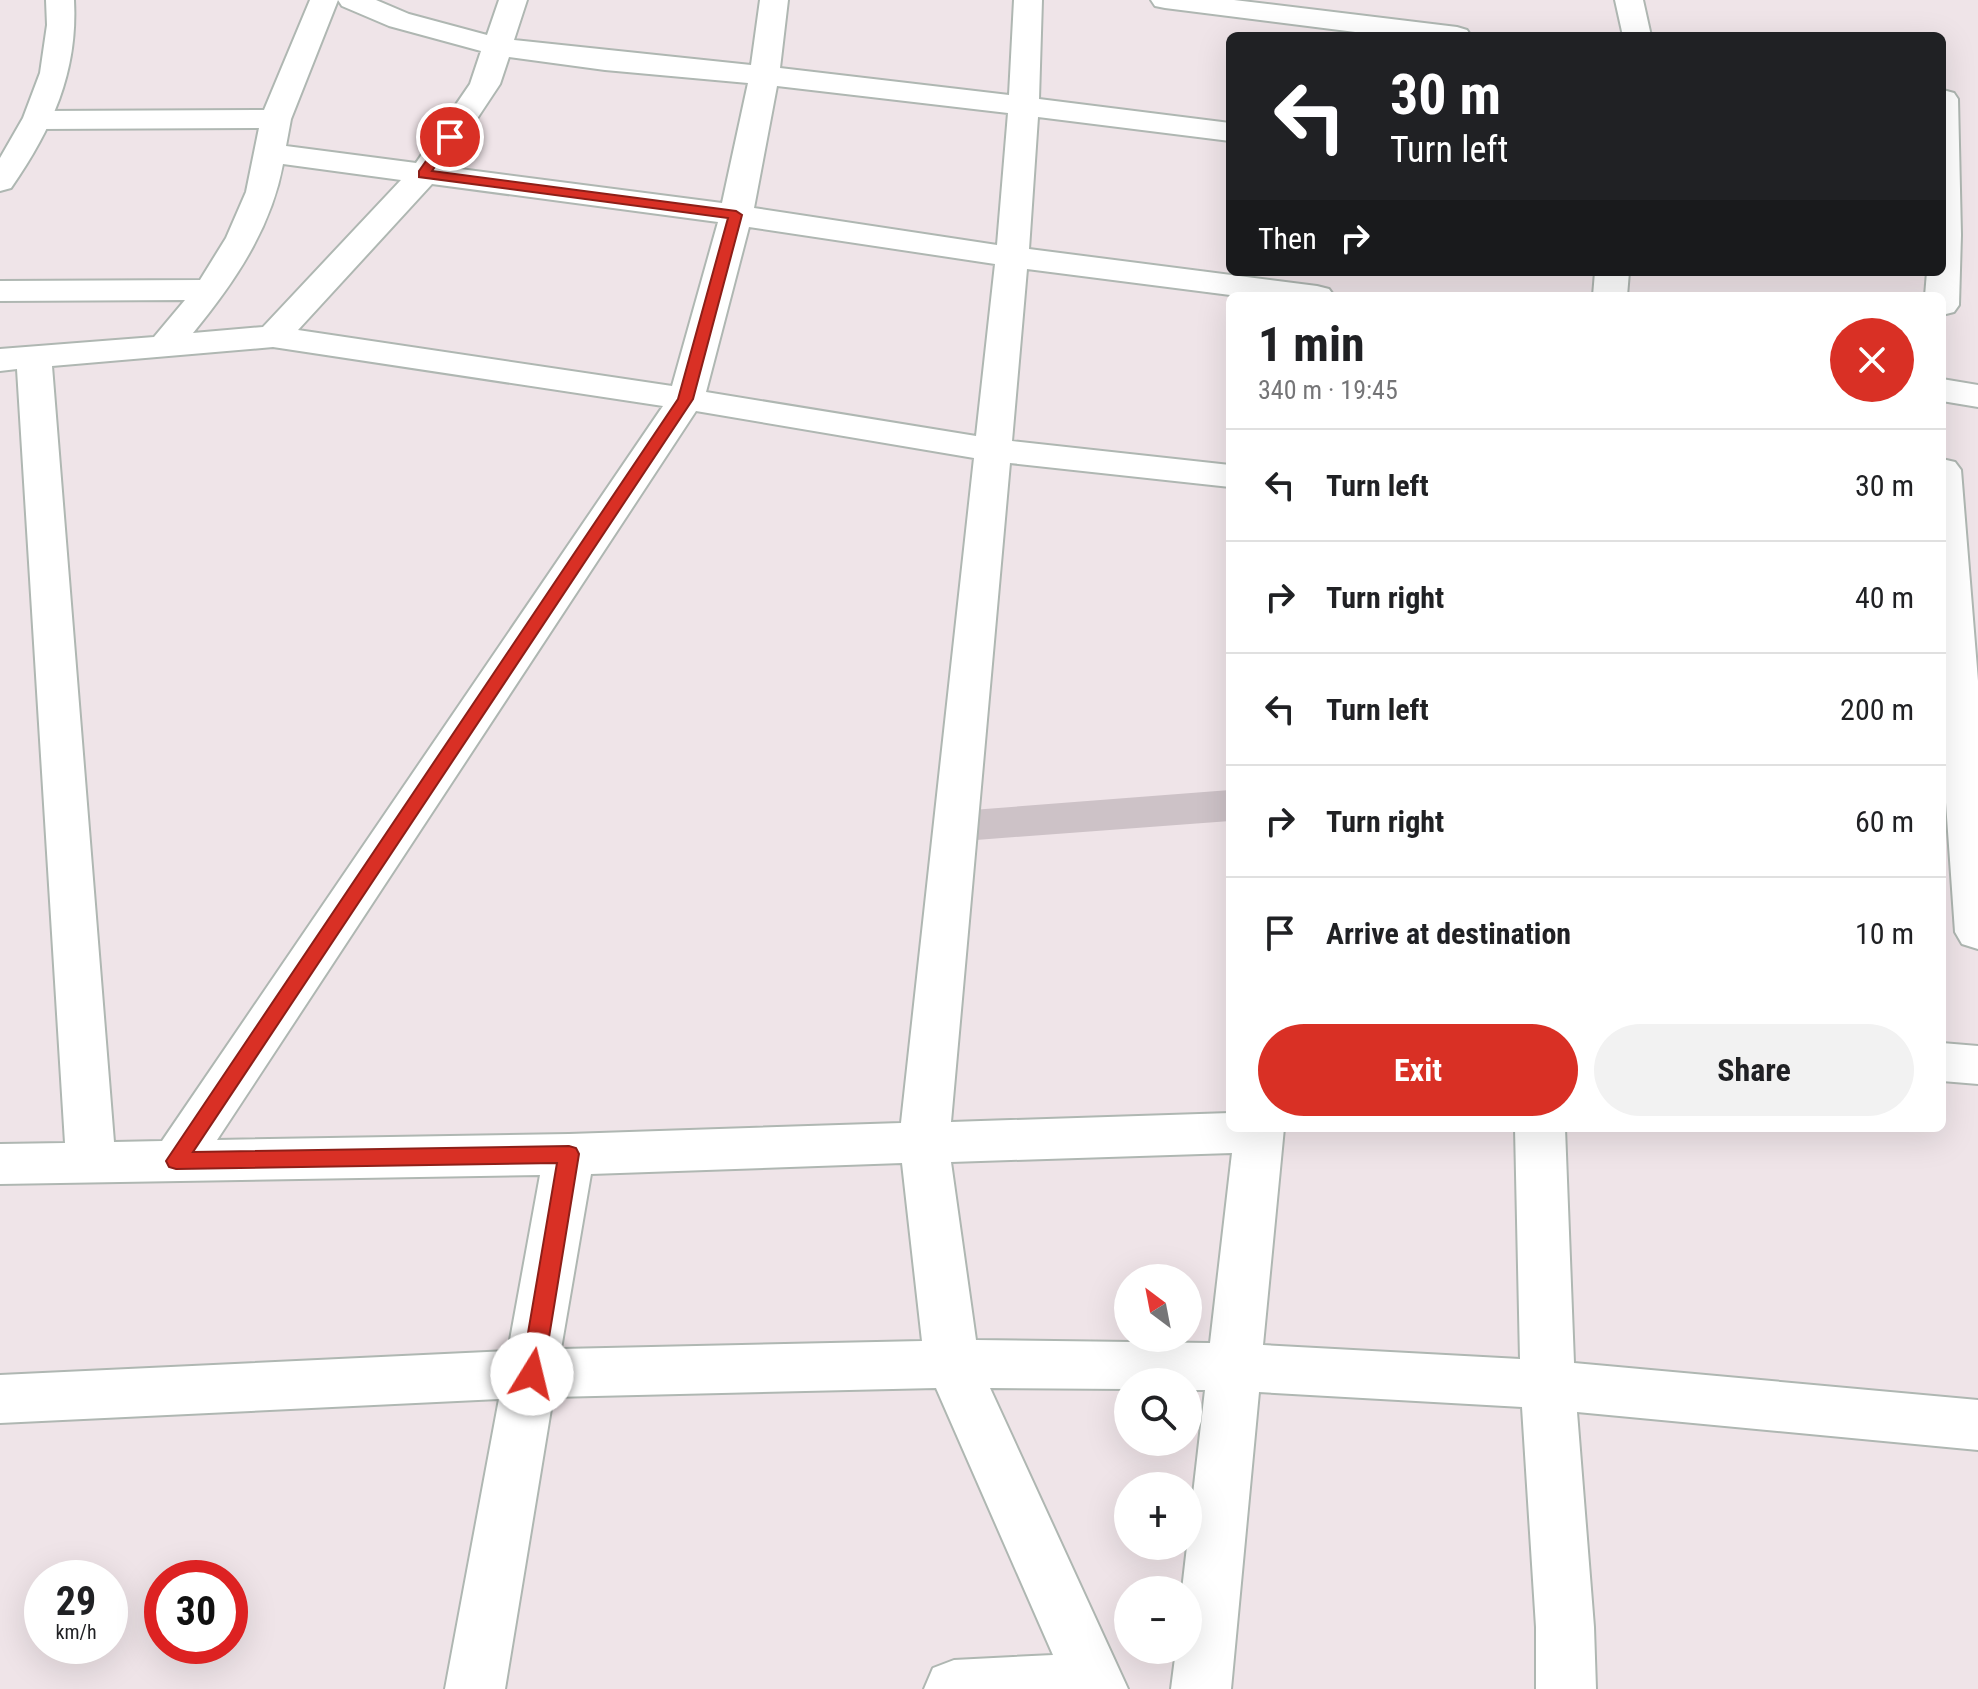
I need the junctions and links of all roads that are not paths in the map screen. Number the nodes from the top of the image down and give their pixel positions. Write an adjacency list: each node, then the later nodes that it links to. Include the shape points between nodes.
1 (60, 0): 17 (street, via 63,28 57,71)
2 (324, 0): 16 (street)
3 (352, 0): 12 (street, via 388,16)
4 (513, 0): 12 (street)
5 (774, 0): 13 (street)
6 (1028, 0): 15 (street)
7 (1165, 0): 9 (street)
8 (1629, 0): 11 (street)
9 (1321, 19): 10 (street)
10 (1425, 32)
11 (1636, 32)
12 (499, 48): 13 (street); 20 (street, via 485,84)
13 (764, 75): 15 (street); 23 (street)
14 (1950, 100): 22 (street)
15 (1024, 106): 18 (street); 26 (street)
16 (276, 119): 17 (street); 19 (street)
17 (39, 120): 21 (street)
18 (1226, 131)
19 (270, 153): 20 (street); 27 (street, via 262,192)
20 (424, 174): 23 (street); 30 (street)
21 (0, 181)
22 (1946, 189)
23 (736, 215): 26 (street); 35 (street)
24 (1946, 234): 25 (street)
25 (1978, 239)
26 (1012, 257): 29 (street); 36 (street)
27 (211, 290): 28 (street); 31 (street)
28 (0, 291)
29 (1282, 292)
30 (273, 337): 31 (street); 35 (street)
31 (164, 347): 32 (street)
32 (17, 359): 51 (street)
33 (1946, 391): 34 (street)
34 (1978, 396)
35 (686, 399): 36 (street); 49 (street)
36 (991, 450): 37 (street); 47 (street)
37 (1226, 476)
38 (1946, 500): 39 (street)
39 (1956, 574): 40 (street)
40 (1963, 790): 41 (street)
41 (1978, 932)
42 (1946, 1062): 43 (street)
43 (1978, 1065)
44 (1226, 1131): 47 (street)
45 (1259, 1132): 53 (street)
46 (1540, 1132): 55 (street)
47 (924, 1144): 48 (street); 52 (street)
48 (569, 1154): 49 (street); 54 (street)
49 (176, 1161): 51 (street)
50 (0, 1164): 51 (street)
51 (91, 1164)
52 (952, 1364): 53 (street); 54 (street); 58 (street)
53 (1236, 1367): 55 (street); 61 (street)
54 (532, 1374): 56 (street); 59 (street)
55 (1548, 1384): 57 (street); 62 (street)
56 (0, 1399)
57 (1978, 1425)
58 (1096, 1685): 60 (street)
59 (475, 1689)
60 (954, 1689)
61 (1201, 1689)
62 (1566, 1689)

